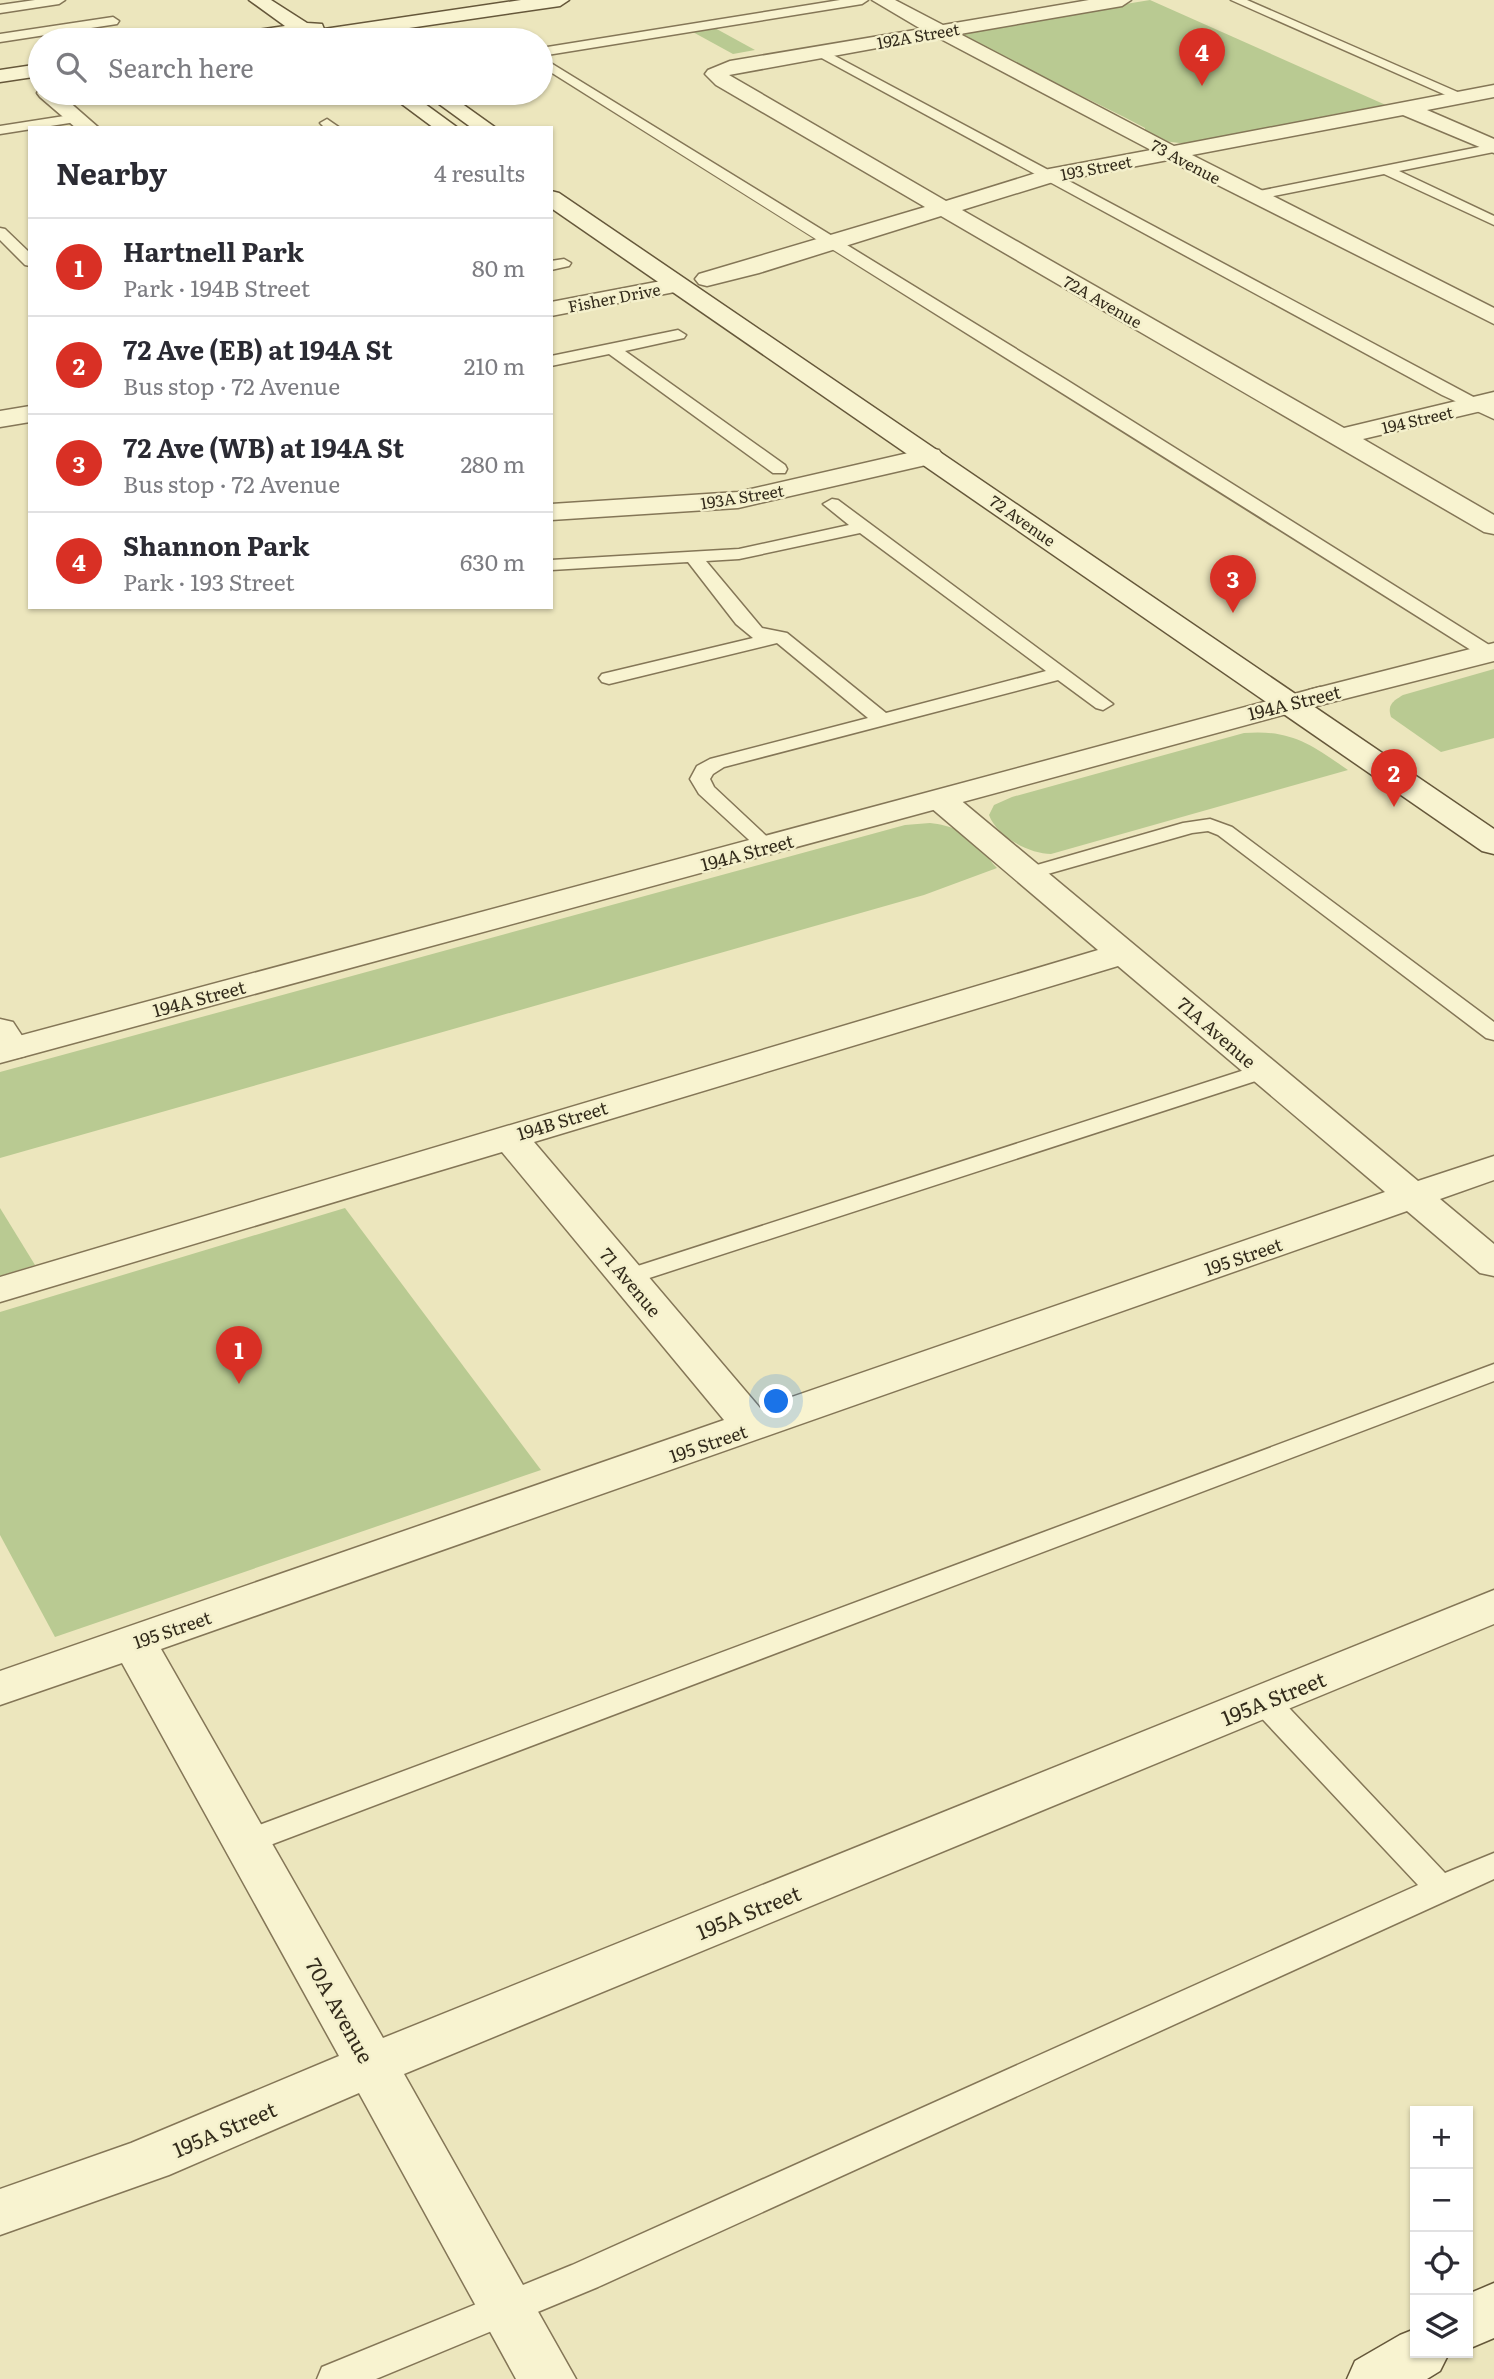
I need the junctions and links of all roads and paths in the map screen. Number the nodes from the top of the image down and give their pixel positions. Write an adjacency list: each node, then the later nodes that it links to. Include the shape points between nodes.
1 (59, 0): 10 (lane)
2 (258, 0): 12 (street)
3 (498, 0): 14 (street)
4 (560, 0): 15 (street)
5 (862, 0): 18 (lane)
6 (881, 0): 16 (street, 73 Avenue)
7 (1122, 0): 16 (street, 192A Street)
8 (1237, 0): 27 (lane)
9 (302, 5): 13 (street)
10 (14, 18): 11 (lane); 17 (lane)
11 (113, 21)
12 (295, 28)
13 (337, 28)
14 (368, 28)
15 (378, 28)
16 (940, 32): 19 (street, 192A Street); 39 (street, 73 Avenue)
17 (0, 38)
18 (553, 50)
19 (820, 52): 21 (street, 192A Street, via 730,67); 41 (lane)
20 (553, 69): 47 (lane)
21 (715, 74): 44 (street, 72A Avenue)
22 (0, 76): 23 (street)
23 (28, 80)
24 (28, 83): 25 (street)
25 (0, 86)
26 (1494, 91): 27 (street, 193 Street)
27 (1462, 97): 31 (street, 193 Street)
28 (64, 105): 32 (street)
29 (414, 105): 34 (street)
30 (452, 105): 35 (street)
31 (1405, 108): 38 (street); 39 (street, 193 Street)
32 (83, 123): 33 (lane)
33 (47, 126)
34 (445, 126)
35 (483, 126)
36 (28, 128): 37 (lane)
37 (0, 130)
38 (1494, 148): 40 (lane)
39 (1170, 153): 41 (street, 193 Street); 43 (street, 73 Avenue)
40 (1386, 170): 43 (lane); 45 (lane)
41 (1049, 176): 44 (street, 193 Street); 57 (lane)
42 (555, 190): 49 (street, via 680,274); 50 (street, 72 Avenue)
43 (1254, 196): 52 (street, 73 Avenue)
44 (942, 208): 47 (street, 193 Street); 60 (street, 72A Avenue)
45 (1494, 221)
46 (0, 232): 48 (lane)
47 (832, 244): 49 (street, 193 Street); 70 (lane)
48 (28, 260)
49 (707, 279): 56 (street, 72 Avenue)
50 (677, 285): 51 (street, Fisher Drive); 56 (street, via 704,289 808,362); 61 (street, 72 Avenue)
51 (553, 309)
52 (1494, 317)
53 (678, 335): 54 (lane)
54 (612, 349): 55 (lane); 62 (lane)
55 (553, 361)
56 (857, 380): 73 (street, 72 Avenue)
57 (1488, 406): 60 (street, 194 Street)
58 (28, 414): 59 (street)
59 (0, 419)
60 (1340, 437): 65 (street, 72A Avenue)
61 (930, 456): 64 (street, 193A Street, via 738,500); 73 (street, 72 Avenue)
62 (779, 469)
63 (832, 504): 66 (lane)
64 (553, 512)
65 (1494, 526)
66 (863, 527): 67 (lane, via 739,554); 71 (lane)
67 (694, 558): 68 (lane); 69 (lane, via 756,633)
68 (553, 565)
69 (780, 638): 72 (lane); 75 (lane)
70 (1492, 652): 73 (street, 194A Street)
71 (1061, 673): 74 (lane); 75 (lane)
72 (609, 678)
73 (1304, 700): 76 (street, 194A Street); 77 (street, 72 Avenue); 78 (street, 72 Avenue)
74 (1103, 704)
75 (882, 719): 79 (lane, via 704,770 700,779 706,790)
76 (941, 800): 79 (street, 194A Street); 80 (street, 71A Avenue)
77 (1494, 814)
78 (1494, 844)
79 (767, 846): 83 (street, 194A Street)
80 (1030, 873): 81 (street, 71A Avenue); 82 (lane, via 1210,825 1225,831)
81 (1125, 953): 84 (street, 71A Avenue); 85 (street, 194B Street)
82 (1494, 1033)
83 (4, 1043)
84 (1263, 1071): 87 (street, 71A Avenue); 89 (lane)
85 (509, 1136): 89 (street, 71 Avenue); 90 (street, 194B Street)
86 (1494, 1167): 87 (street, 195 Street)
87 (1412, 1196): 88 (street, 71A Avenue); 92 (street, 195 Street)
88 (1494, 1264)
89 (628, 1278): 92 (street, 71 Avenue)
90 (0, 1290)
91 (1494, 1373): 97 (lane)
92 (753, 1427): 94 (street, 195 Street)
93 (1494, 1606): 96 (street, 195A Street)
94 (134, 1642): 95 (street, 195 Street); 97 (street, 70A Avenue)
95 (0, 1688)
96 (1263, 1700): 99 (lane); 100 (street, 195A Street)
97 (246, 1842): 100 (street, 70A Avenue)
98 (1494, 1865): 99 (lane)
99 (1441, 1889): 103 (lane)
100 (371, 2065): 101 (street, 195A Street, via 150,2159); 103 (street, 70A Avenue)
101 (0, 2212)
102 (1494, 2308): 104 (street)
103 (508, 2309): 106 (lane); 107 (street, 70A Avenue)
104 (1473, 2321)
105 (1412, 2358): 108 (street)
106 (335, 2379)
107 (547, 2379)
108 (1376, 2379)

